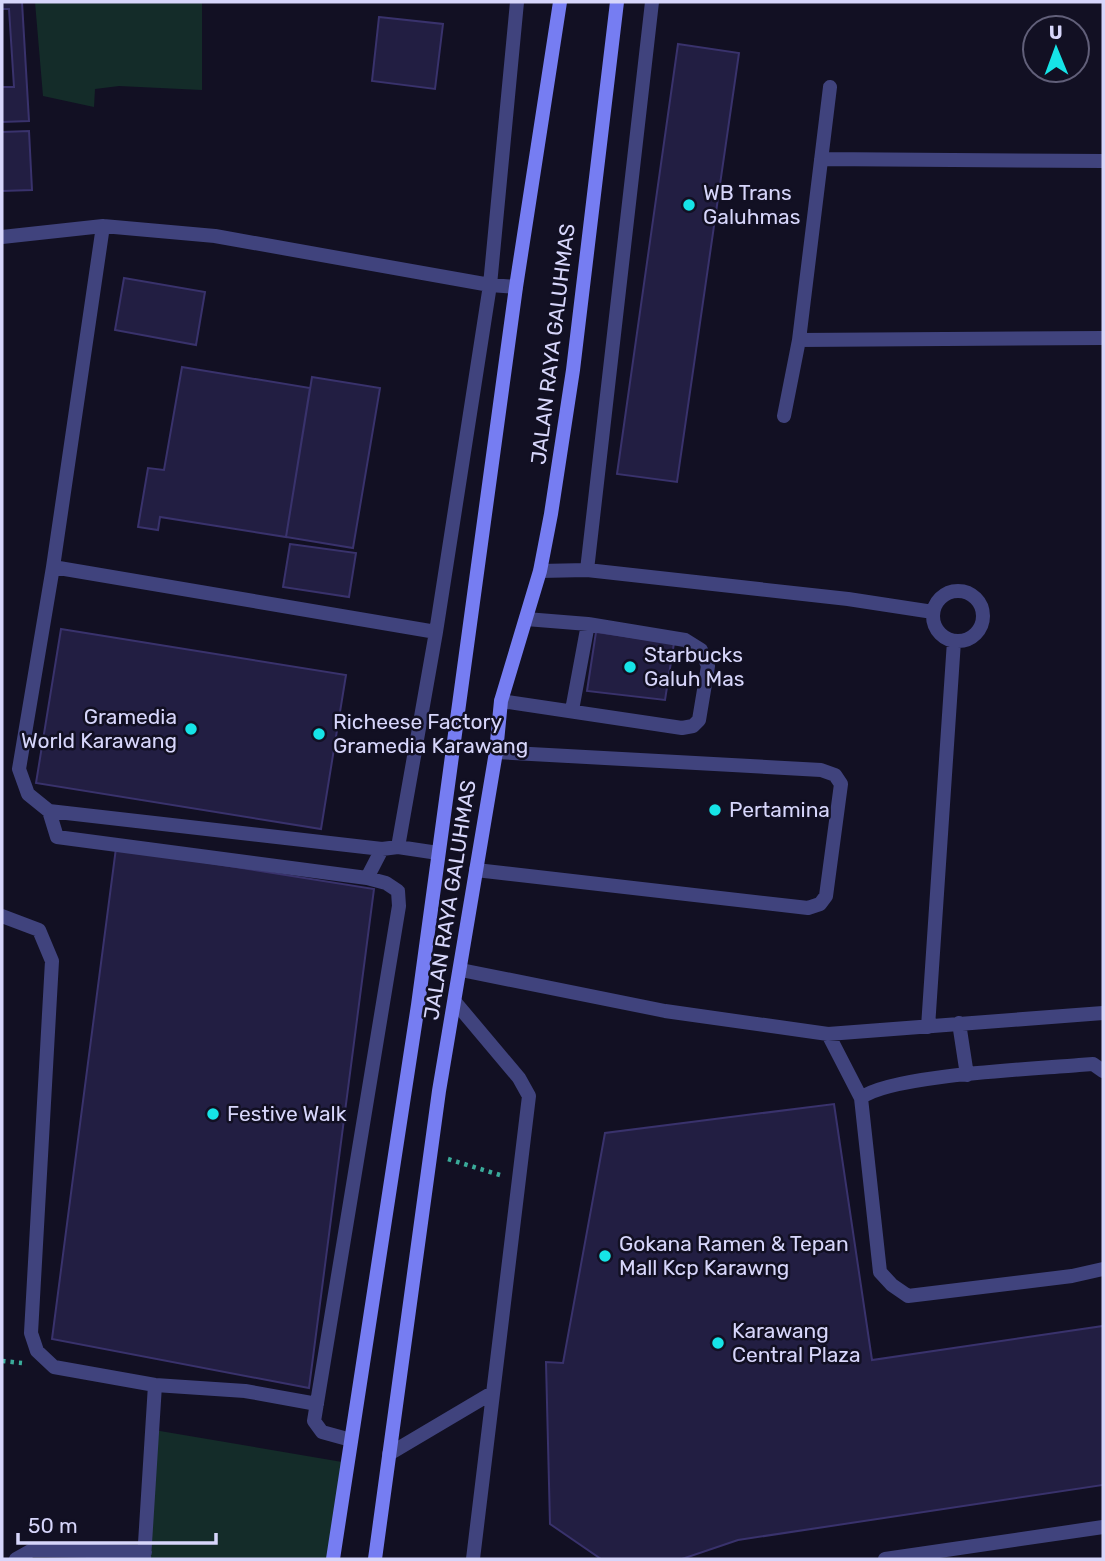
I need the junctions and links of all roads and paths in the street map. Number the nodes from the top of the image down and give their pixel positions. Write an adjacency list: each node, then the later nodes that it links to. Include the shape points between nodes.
1 (517, 2): 10 (street)
2 (560, 2): 11 (main road, JALAN RAYA GALUHMAS)
3 (617, 2): 17 (main road, JALAN RAYA GALUHMAS, via 573,370)
4 (652, 2): 16 (street)
5 (830, 87): 6 (street)
6 (821, 159): 7 (street); 13 (street)
7 (1103, 161)
8 (103, 226): 9 (street); 10 (street, via 215,236); 15 (street)
9 (2, 237)
10 (490, 285): 11 (street); 21 (street)
11 (516, 287): 29 (main road, JALAN RAYA GALUHMAS)
12 (1103, 338): 13 (street)
13 (799, 340): 14 (street)
14 (784, 416)
15 (54, 567): 21 (street); 26 (street, via 19,769 28,794)
16 (587, 570): 17 (street); 18 (street)
17 (540, 571): 19 (main road, JALAN RAYA GALUHMAS)
18 (933, 612): 22 (street, via 937,631); 22 (street, via 943,595 952,591 962,590 979,601 983,610 980,629)
19 (526, 619): 20 (street); 23 (main road, JALAN RAYA GALUHMAS)
20 (589, 624): 24 (street); 24 (street, via 685,640 701,650 708,666 699,720 682,728)
21 (436, 632): 27 (street)
22 (954, 641): 37 (street)
23 (501, 701): 24 (street); 25 (main road, JALAN RAYA GALUHMAS)
24 (572, 710)
25 (496, 752): 30 (main road, JALAN RAYA GALUHMAS); 30 (street, via 821,770 835,775 841,784 827,896 808,908)
26 (49, 811): 28 (street); 31 (street, via 57,837)
27 (398, 846): 28 (street); 29 (street)
28 (382, 849): 31 (street)
29 (438, 853): 48 (main road, JALAN RAYA GALUHMAS)
30 (476, 870): 33 (main road, JALAN RAYA GALUHMAS)
31 (367, 878): 47 (street, via 398,891 399,906)
32 (2, 916): 45 (street, via 39,930 52,961 31,1333 37,1351 54,1367)
33 (461, 970): 34 (main road, JALAN RAYA GALUHMAS); 38 (street, via 665,1012)
34 (455, 1002): 42 (main road, JALAN RAYA GALUHMAS); 43 (street, via 519,1077 529,1096)
35 (1103, 1013): 36 (street)
36 (959, 1023): 37 (street); 40 (street)
37 (928, 1027): 38 (street)
38 (828, 1034): 41 (street)
39 (1103, 1070): 40 (street, via 1079,1065)
40 (967, 1075): 41 (street, via 871,1089)
41 (861, 1098): 44 (street, via 880,1272 892,1285 908,1296)
42 (431, 1154): 43 (path); 49 (main road, JALAN RAYA GALUHMAS)
43 (517, 1180): 46 (street)
44 (1103, 1269)
45 (155, 1385): 47 (street, via 245,1391); 51 (street)
46 (492, 1393): 49 (street); 55 (street)
47 (317, 1404): 48 (street, via 314,1421 321,1432)
48 (351, 1440): 53 (main road, JALAN RAYA GALUHMAS)
49 (389, 1454): 54 (main road, JALAN RAYA GALUHMAS)
50 (1103, 1527): 56 (street)
51 (145, 1556): 52 (street, via 33,1550)
52 (16, 1559)
53 (333, 1559)
54 (375, 1559)
55 (473, 1559)
56 (885, 1559)

